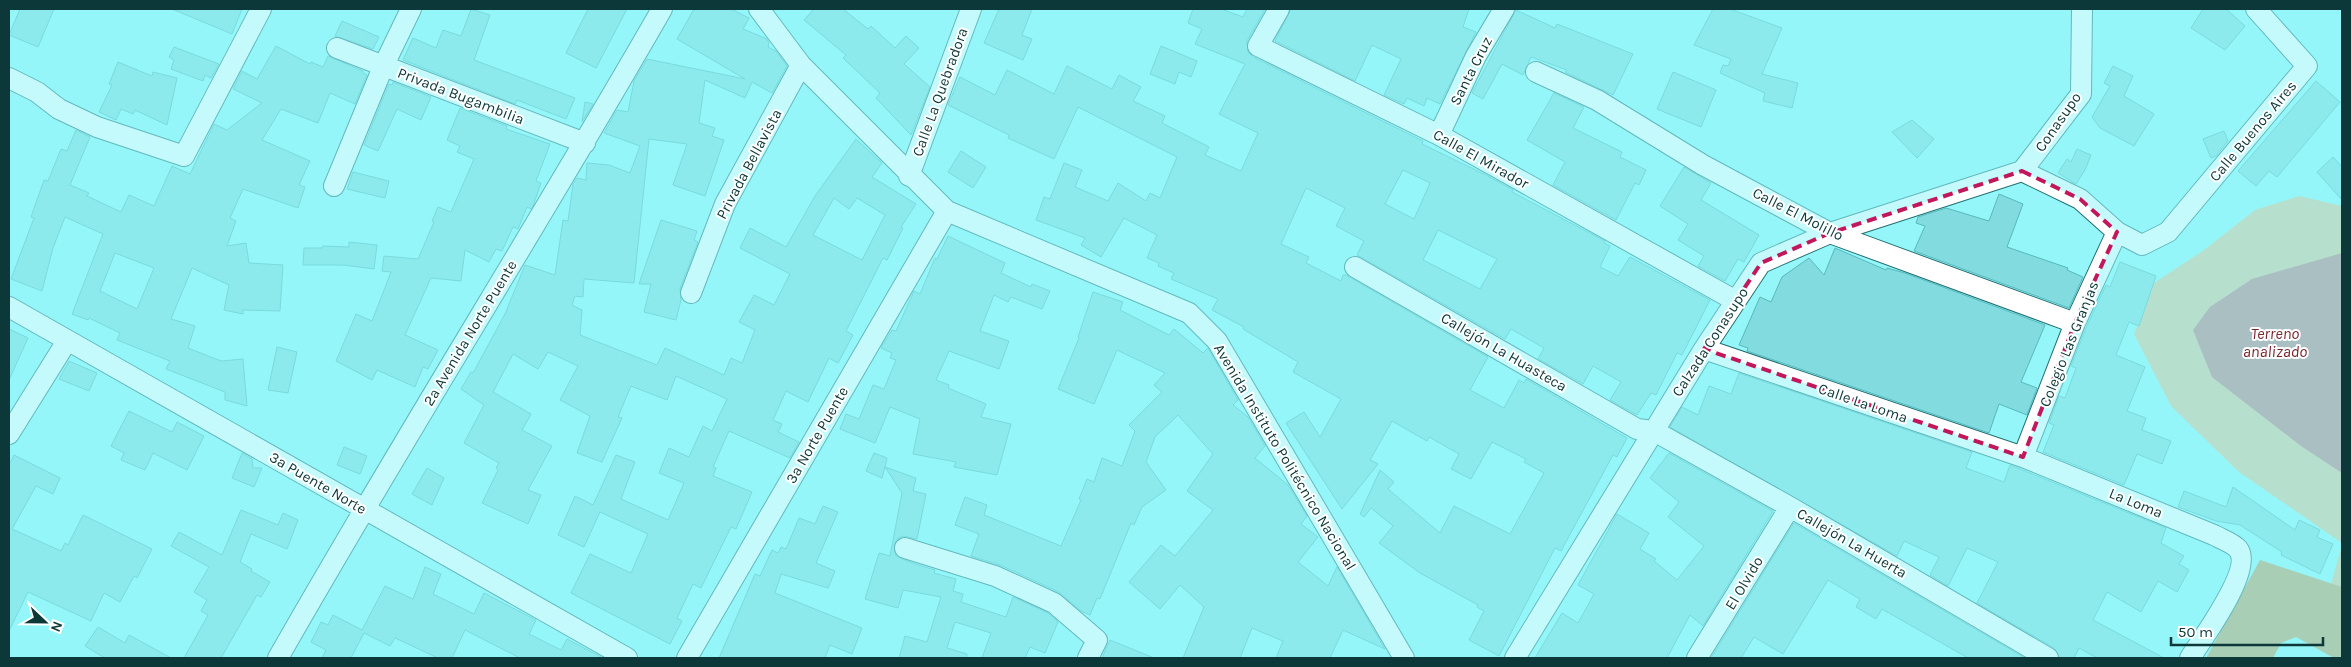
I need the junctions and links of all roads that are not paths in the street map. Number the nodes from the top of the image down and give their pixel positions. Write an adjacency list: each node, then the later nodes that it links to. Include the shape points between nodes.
1 (261, 9): 14 (street, via 184,156 97,127 59,109 37,92)
2 (411, 9): 12 (street)
3 (662, 9): 16 (street, 2a Avenida Norte Puente)
4 (760, 9): 11 (street, Avenida Instituto Politécnico Nacional)
5 (971, 9): 18 (street, Calle La Quebradora)
6 (1279, 9): 15 (street, Calle El Mirador, via 1258,46)
7 (1504, 9): 15 (street, Santa Cruz, via 1476,56)
8 (2082, 9): 17 (street, Conasupo, via 2082,94)
9 (2256, 9): 21 (street, Calle Buenos Aires, via 2307,66 2168,232 2142,245)
10 (337, 48): 12 (street, Privada Bugambilia)
11 (801, 65): 18 (street, Avenida Instituto Politécnico Nacional); 24 (street, Privada Bellavista, via 725,204)
12 (383, 67): 16 (street, Privada Bugambilia); 19 (street)
13 (1536, 72): 22 (street, Calle El Molillo, via 1597,100 1703,165)
14 (9, 78)
15 (1439, 135): 25 (street, Calle El Mirador)
16 (585, 143): 34 (street, 2a Avenida Norte Puente)
17 (2022, 171): 21 (street, via 2080,199); 22 (street, Calzada Conasupo)
18 (910, 176): 20 (street, Avenida Instituto Politécnico Nacional)
19 (334, 186)
20 (947, 211): 38 (street, 3a Norte Puente); 40 (street, Avenida Instituto Politécnico Nacional, via 1189,313 1217,341)
21 (2117, 232): 27 (street, Colegio Las Granjas)
22 (1830, 233): 25 (street, Calzada Conasupo, via 1761,263); 27 (street, Calle El Molillo)
23 (1356, 267): 30 (street, Callejón La Huasteca, via 1637,429)
24 (691, 292)
25 (1736, 300): 29 (street, Calzada Conasupo)
26 (9, 307): 28 (street, 3a Puente Norte)
27 (2075, 323): 32 (street, Colegio Las Granjas)
28 (66, 340): 31 (street); 34 (street, 3a Puente Norte)
29 (1704, 349): 30 (street, Calzada Conasupo); 32 (street, Calle La Loma)
30 (1654, 431): 33 (street, Callejón La Huerta); 41 (street, Calzada Conasupo)
31 (9, 434)
32 (2023, 458): 44 (street, La Loma, via 2214,535 2238,548 2242,558 2238,579)
33 (1790, 507): 42 (street, El Olvido); 43 (street, Callejón La Huerta)
34 (363, 509): 36 (street, 2a Avenida Norte Puente); 37 (street, 3a Puente Norte)
35 (905, 548): 39 (street, via 995,576 1054,603 1097,640)
36 (278, 658)
37 (627, 658)
38 (687, 658)
39 (1088, 658)
40 (1404, 658)
41 (1515, 658)
42 (1697, 658)
43 (2048, 658)
44 (2190, 658)

